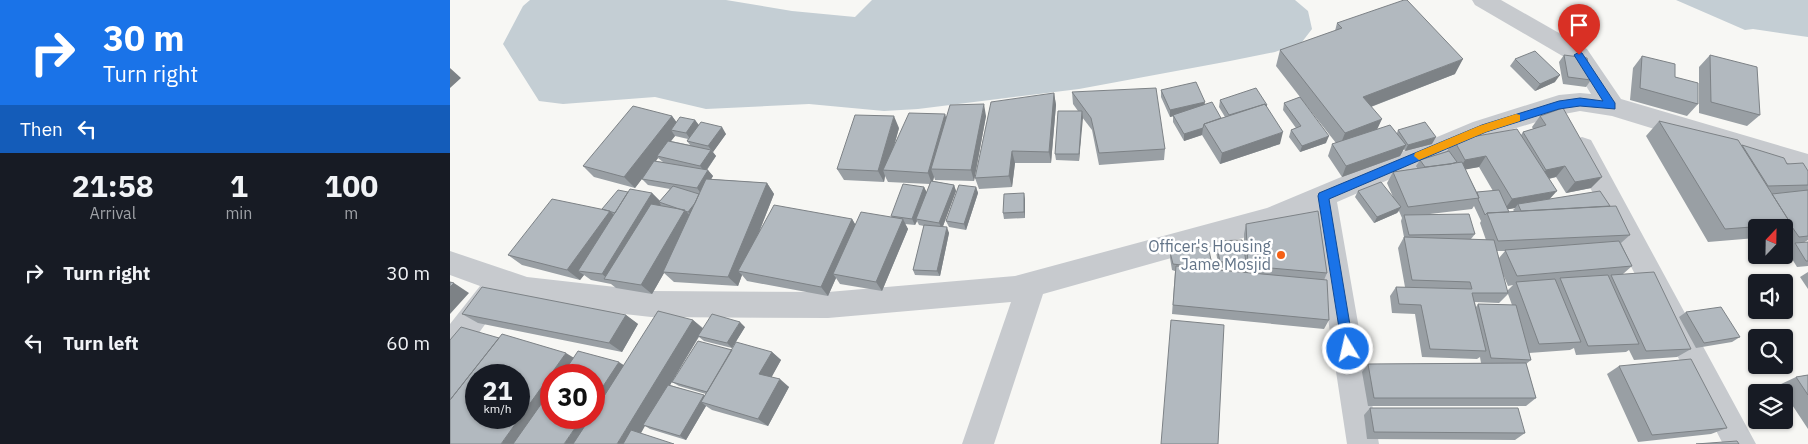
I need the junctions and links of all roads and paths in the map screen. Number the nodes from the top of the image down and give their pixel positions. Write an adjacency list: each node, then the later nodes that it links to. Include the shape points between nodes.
1 (1483, 0): 3 (street, via 1579,55)
2 (1559, 105): 3 (street, via 1580,102); 5 (street, via 1482,129); 12 (street)
3 (1612, 106): 4 (street)
4 (1808, 166)
5 (1323, 196): 8 (street, via 1271,218); 11 (street)
6 (450, 263): 7 (street)
7 (501, 281): 8 (street, via 527,290 651,304 808,305 1015,289); 9 (street)
8 (1032, 284): 10 (street)
9 (450, 348)
10 (978, 444)
11 (1363, 444)
12 (1740, 444)

